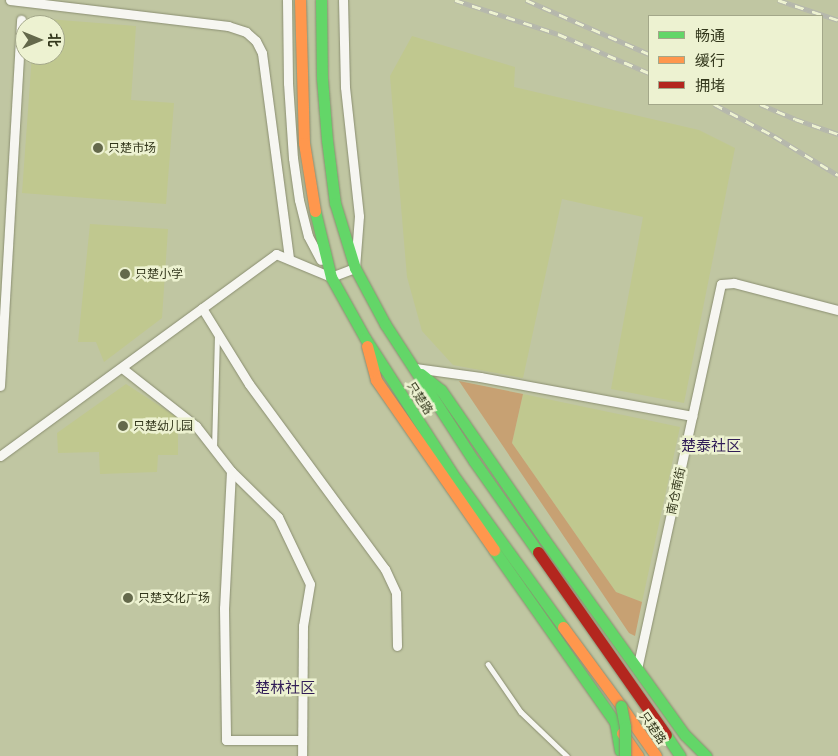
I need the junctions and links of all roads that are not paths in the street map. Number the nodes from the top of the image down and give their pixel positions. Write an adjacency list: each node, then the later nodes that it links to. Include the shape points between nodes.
1 (10, 0): 7 (street, via 228,26 246,32 256,41 262,53)
2 (287, 0): 9 (street, via 290,102 299,200 308,236)
3 (300, 0): 9 (main road, 只楚路, via 304,143 313,204)
4 (321, 0): 8 (main road, 只楚路, via 322,78 329,158 335,203)
5 (343, 0): 8 (street, via 345,87 359,216)
6 (18, 65): 16 (street)
7 (289, 260): 9 (street); 10 (street, via 276,254)
8 (355, 268): 9 (street); 14 (main road, 只楚路)
9 (331, 277): 13 (main road, 只楚路)
10 (202, 308): 12 (street); 15 (street)
11 (838, 310): 17 (street, 南仓南街, via 734,283 721,284)
12 (218, 333): 18 (lane); 21 (street, via 249,384 385,569 396,593)
13 (365, 338): 24 (main road, 只楚路, via 456,479); 25 (main road, via 376,380)
14 (412, 367): 17 (street); 23 (main road, via 441,390); 26 (main road, 只楚路)
15 (122, 368): 18 (street, via 196,426); 19 (street)
16 (0, 386)
17 (692, 416): 23 (street, 南仓南街)
18 (214, 449): 20 (street)
19 (0, 456)
20 (231, 471): 28 (street, via 278,517 310,584 303,626); 28 (street, via 224,608 226,740)
21 (397, 646)
22 (488, 664): 30 (lane, via 521,712)
23 (637, 669): 27 (main road)
24 (621, 706): 32 (main road, bridge, via 626,727); 34 (main road, 只楚路)
25 (615, 722): 31 (main road); 33 (main road)
26 (666, 735): 35 (main road, 只楚路); 36 (main road)
27 (685, 735): 37 (main road); 38 (main road)
28 (302, 740): 29 (street)
29 (302, 756)
30 (567, 756)
31 (620, 756)
32 (625, 756)
33 (638, 756)
34 (656, 756)
35 (680, 756)
36 (686, 756)
37 (700, 756)
38 (706, 756)

